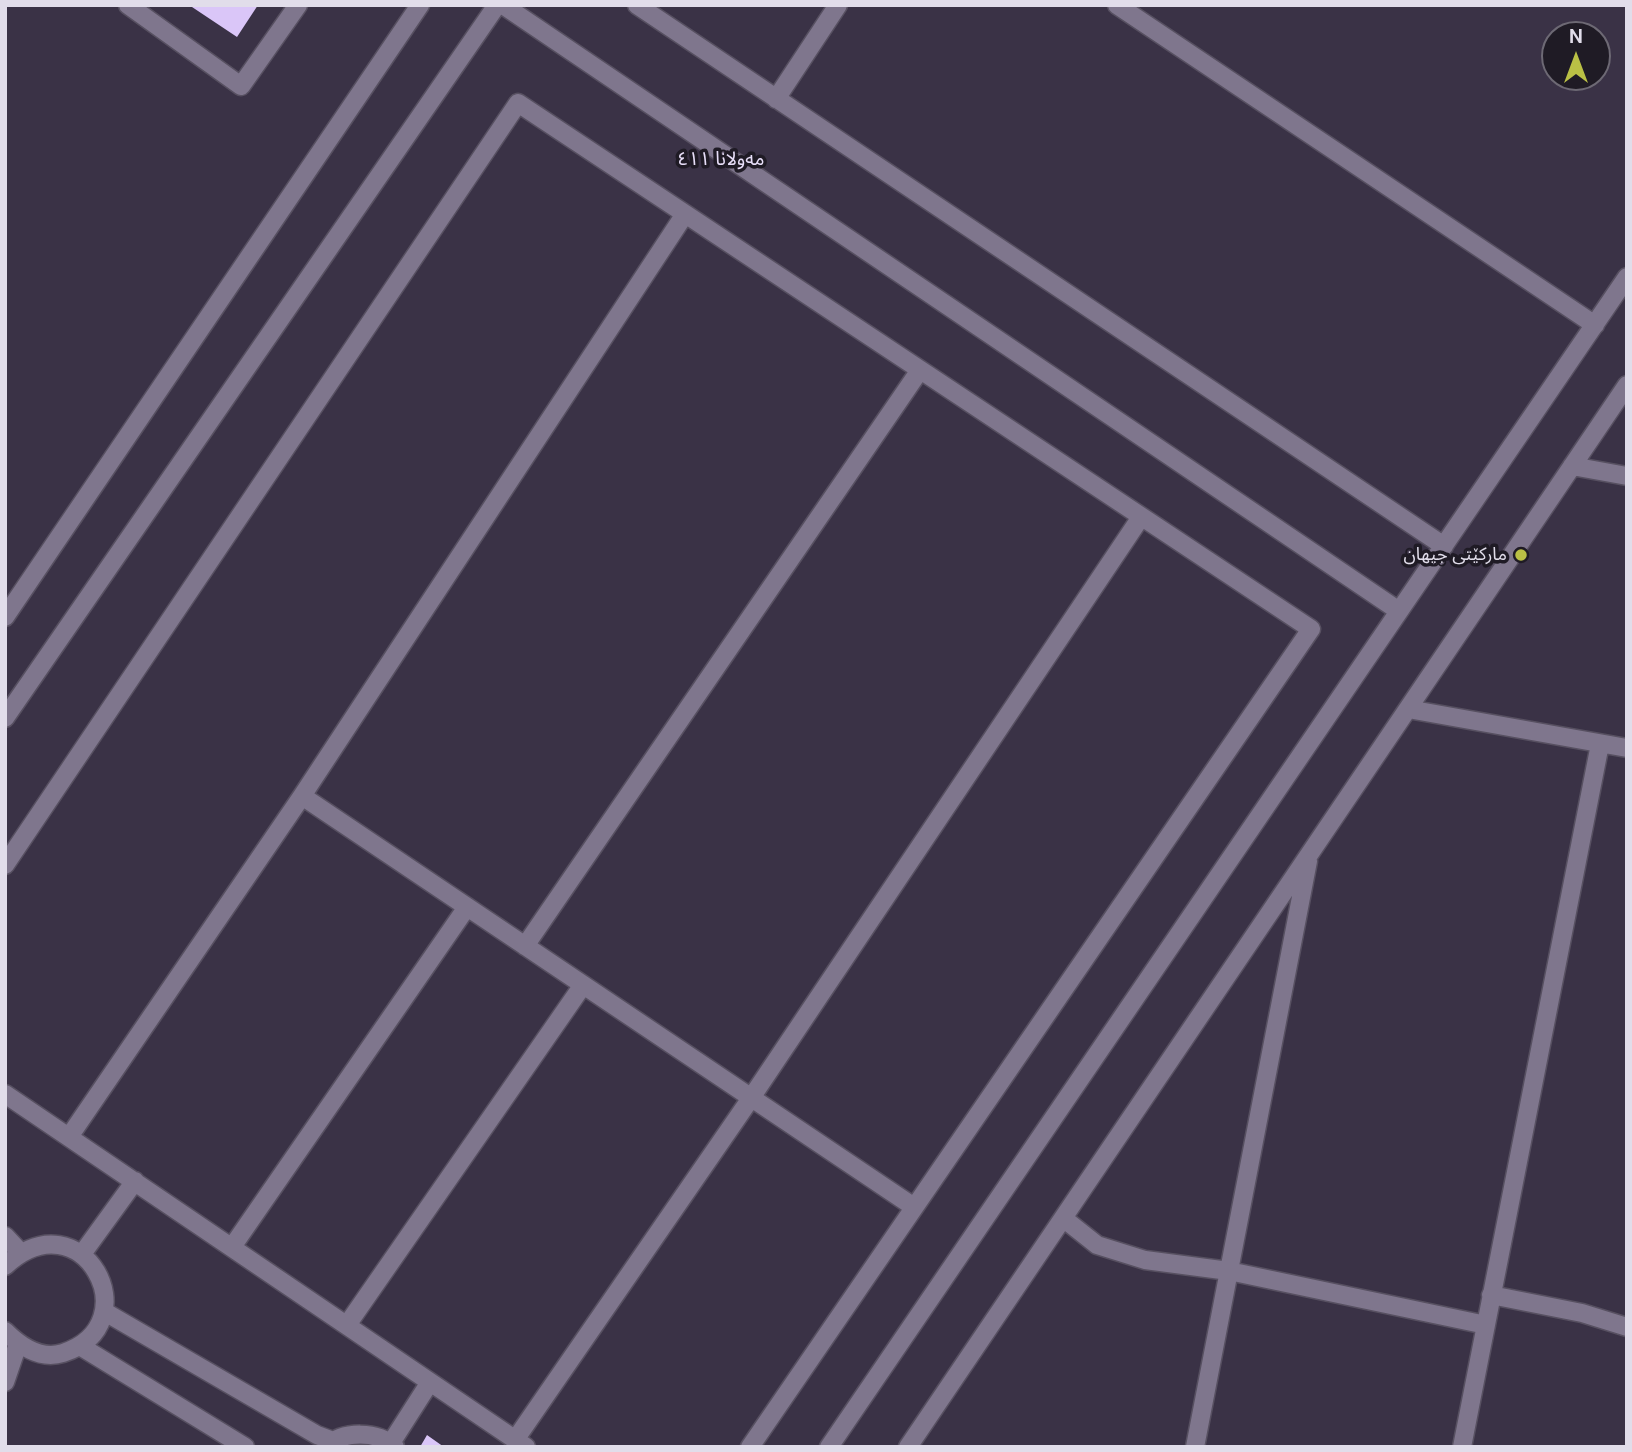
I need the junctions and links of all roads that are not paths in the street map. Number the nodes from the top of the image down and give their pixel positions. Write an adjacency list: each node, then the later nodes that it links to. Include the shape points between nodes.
1 (128, 5): 2 (street, via 241,86)
2 (298, 5)
3 (421, 5): 20 (street)
4 (497, 5): 22 (street)
5 (503, 5): 19 (street)
6 (637, 5): 9 (street)
7 (838, 5): 9 (street)
8 (1117, 5): 12 (street)
9 (776, 99): 18 (street)
10 (685, 214): 13 (street); 25 (street); 27 (street, via 519,103)
11 (1627, 277): 12 (street)
12 (1595, 325): 18 (street)
13 (920, 370): 17 (street); 29 (street)
14 (1627, 385): 15 (street)
15 (1572, 466): 16 (street); 21 (street)
16 (1627, 476)
17 (1141, 517): 32 (street); 35 (street, via 1311,629)
18 (1444, 546): 19 (street)
19 (1399, 611): 57 (street)
20 (5, 617)
21 (1408, 709): 23 (street); 26 (street)
22 (5, 718)
23 (1600, 744): 24 (street); 43 (street)
24 (1627, 748)
25 (302, 796): 28 (street); 33 (street)
26 (1309, 854): 36 (street); 42 (street)
27 (5, 866)
28 (467, 907): 29 (street); 38 (street)
29 (525, 946): 30 (street)
30 (583, 985): 32 (street); 45 (street)
31 (5, 1094): 33 (street)
32 (751, 1098): 35 (street); 52 (street)
33 (69, 1137): 34 (street)
34 (135, 1181): 38 (street); 40 (street)
35 (914, 1207): 56 (street)
36 (1063, 1218): 42 (street, via 1109,1249 1145,1260); 58 (street)
37 (5, 1236): 39 (street)
38 (232, 1247): 45 (street)
39 (20, 1252): 40 (street, via 41,1244 63,1245); 41 (street)
40 (82, 1254): 44 (street, via 97,1270 105,1290)
41 (5, 1266)
42 (1229, 1271): 46 (street); 59 (street)
43 (1492, 1295): 46 (street); 47 (street)
44 (105, 1312): 49 (street, via 96,1331); 53 (street)
45 (347, 1325): 51 (street)
46 (1486, 1325): 60 (street)
47 (1627, 1327)
48 (11, 1338): 49 (street, via 37,1353 59,1354); 50 (street)
49 (80, 1346): 55 (street)
50 (5, 1382)
51 (430, 1382): 52 (street); 54 (street)
52 (521, 1443)
53 (330, 1444): 54 (street, via 348,1435 371,1435)
54 (393, 1445)
55 (245, 1447)
56 (750, 1447)
57 (829, 1447)
58 (908, 1447)
59 (1195, 1447)
60 (1462, 1447)

